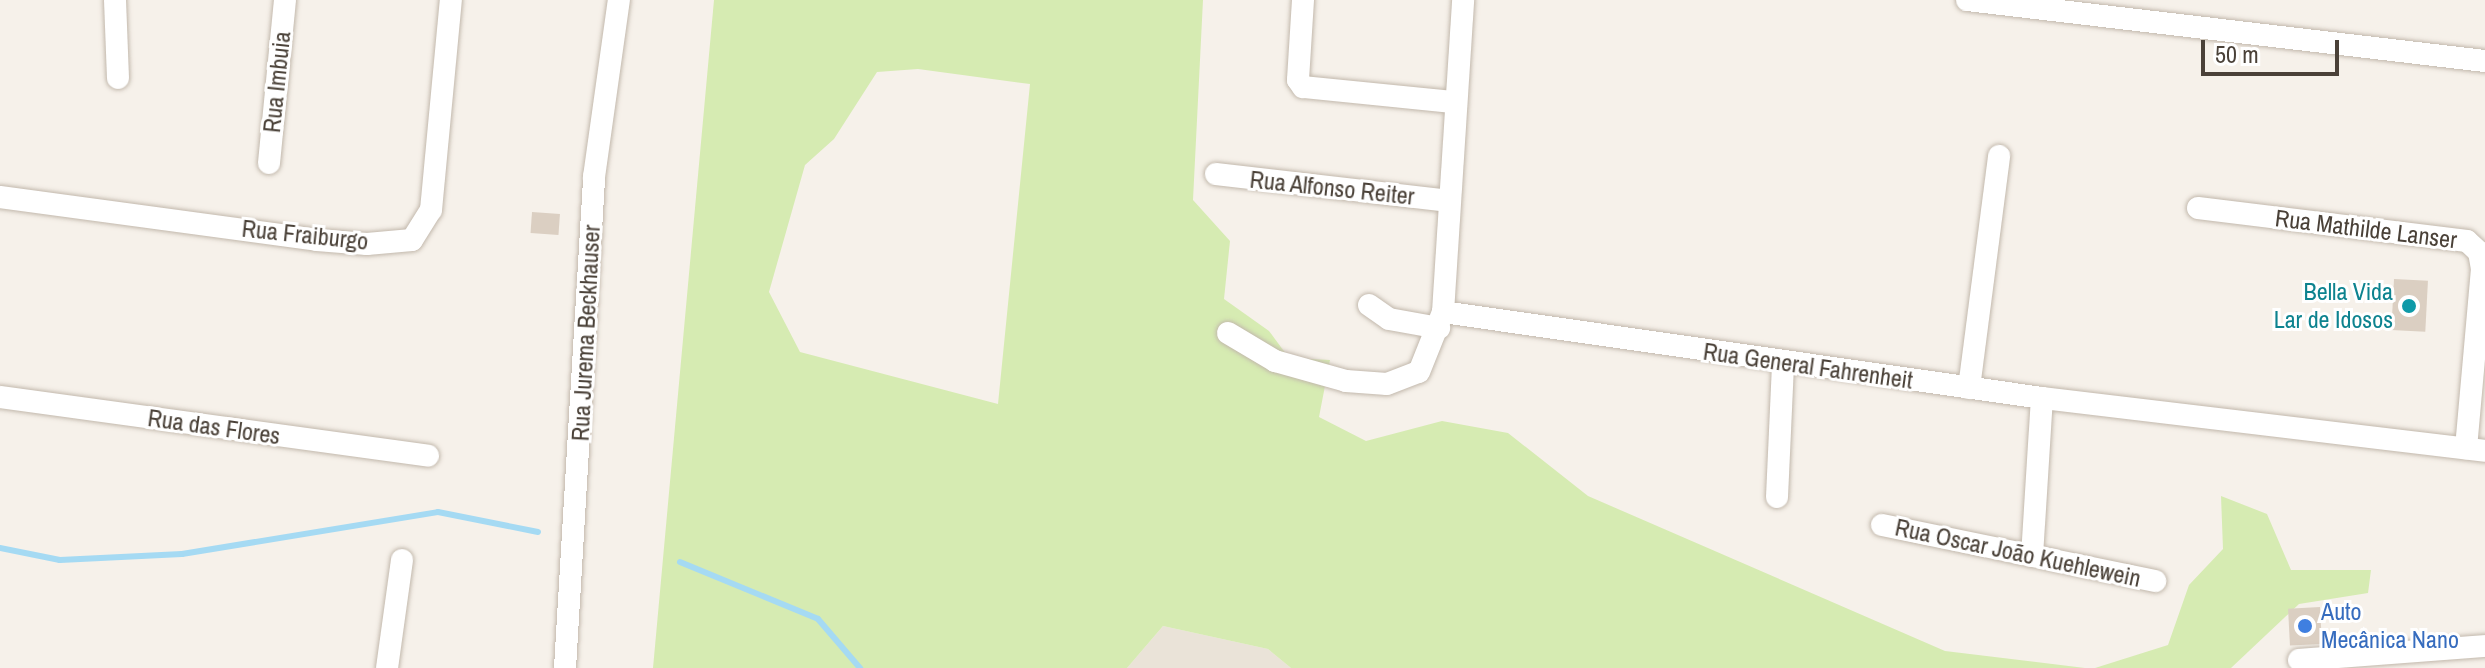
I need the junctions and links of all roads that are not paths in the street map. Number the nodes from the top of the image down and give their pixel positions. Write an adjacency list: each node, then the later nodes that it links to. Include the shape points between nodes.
1 (115, 0): 9 (street)
2 (285, 0): 12 (street, Rua Imbuia)
3 (451, 0): 14 (street, Rua Fraiburgo, via 431,210 412,240 317,240)
4 (619, 0): 34 (street, Rua Jurema Beckhauser, via 594,177)
5 (1303, 0): 10 (street, via 1298,80 1303,87)
6 (1463, 0): 10 (street)
7 (1967, 0): 8 (street)
8 (2485, 61)
9 (118, 78)
10 (1454, 102): 15 (street)
11 (1999, 156): 21 (street)
12 (269, 163)
13 (1216, 174): 15 (street, Rua Alfonso Reiter)
14 (0, 197)
15 (1449, 201): 18 (street)
16 (2198, 208): 24 (street, Rua Mathilde Lanser, via 2467,241 2479,252 2482,269)
17 (1369, 305): 18 (street, Rua General Fahrenheit, via 1389,319)
18 (1441, 320): 19 (street, via 1419,372 1387,384 1310,373 1275,361); 20 (street, Rua General Fahrenheit)
19 (1228, 333)
20 (1783, 363): 21 (street, Rua General Fahrenheit); 26 (street)
21 (1969, 388): 23 (street, Rua General Fahrenheit)
22 (0, 397): 25 (street, Rua das Flores)
23 (2042, 398): 24 (street, Rua General Fahrenheit); 28 (street)
24 (2476, 449)
25 (428, 456)
26 (1777, 497)
27 (1882, 525): 28 (street, Rua Oscar João Kuehlewein)
28 (2032, 556): 30 (street, Rua Oscar João Kuehlewein)
29 (402, 560): 33 (street)
30 (2155, 581)
31 (2485, 646): 32 (street)
32 (2299, 660)
33 (387, 668)
34 (565, 668)

